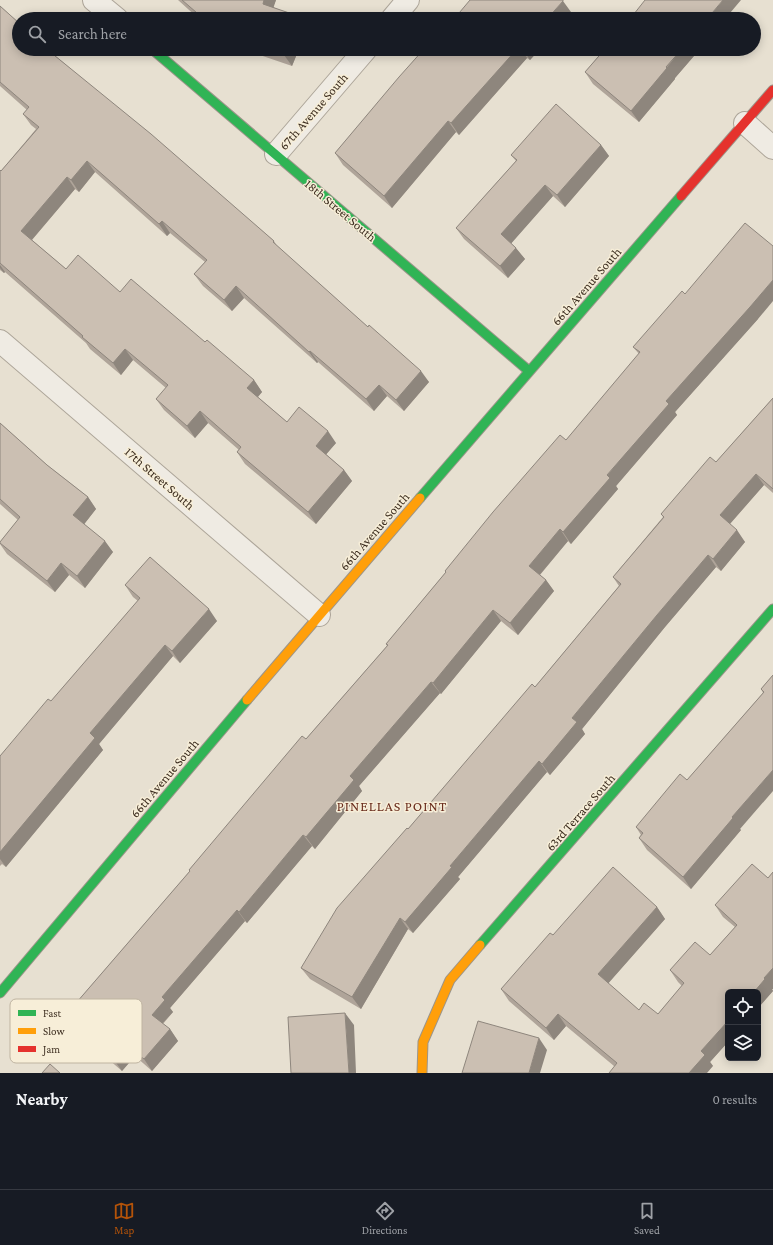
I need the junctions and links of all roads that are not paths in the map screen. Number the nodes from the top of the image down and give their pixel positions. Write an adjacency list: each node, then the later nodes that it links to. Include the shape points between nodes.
1 (94, 0): 3 (street)
2 (408, 0): 4 (street)
3 (109, 12)
4 (398, 12)
5 (160, 56): 10 (street, 18th Street South)
6 (360, 56): 10 (street, 67th Avenue South)
7 (773, 90): 8 (street, 66th Avenue South)
8 (745, 123): 9 (street); 12 (street, 66th Avenue South)
9 (773, 148)
10 (276, 154): 12 (street, 18th Street South)
11 (0, 341): 14 (street, 17th Street South)
12 (529, 370): 14 (street, 66th Avenue South)
13 (773, 609): 16 (street, 63rd Terrace South, via 450,980 423,1042)
14 (319, 615): 15 (street, 66th Avenue South)
15 (0, 993)
16 (422, 1073)

